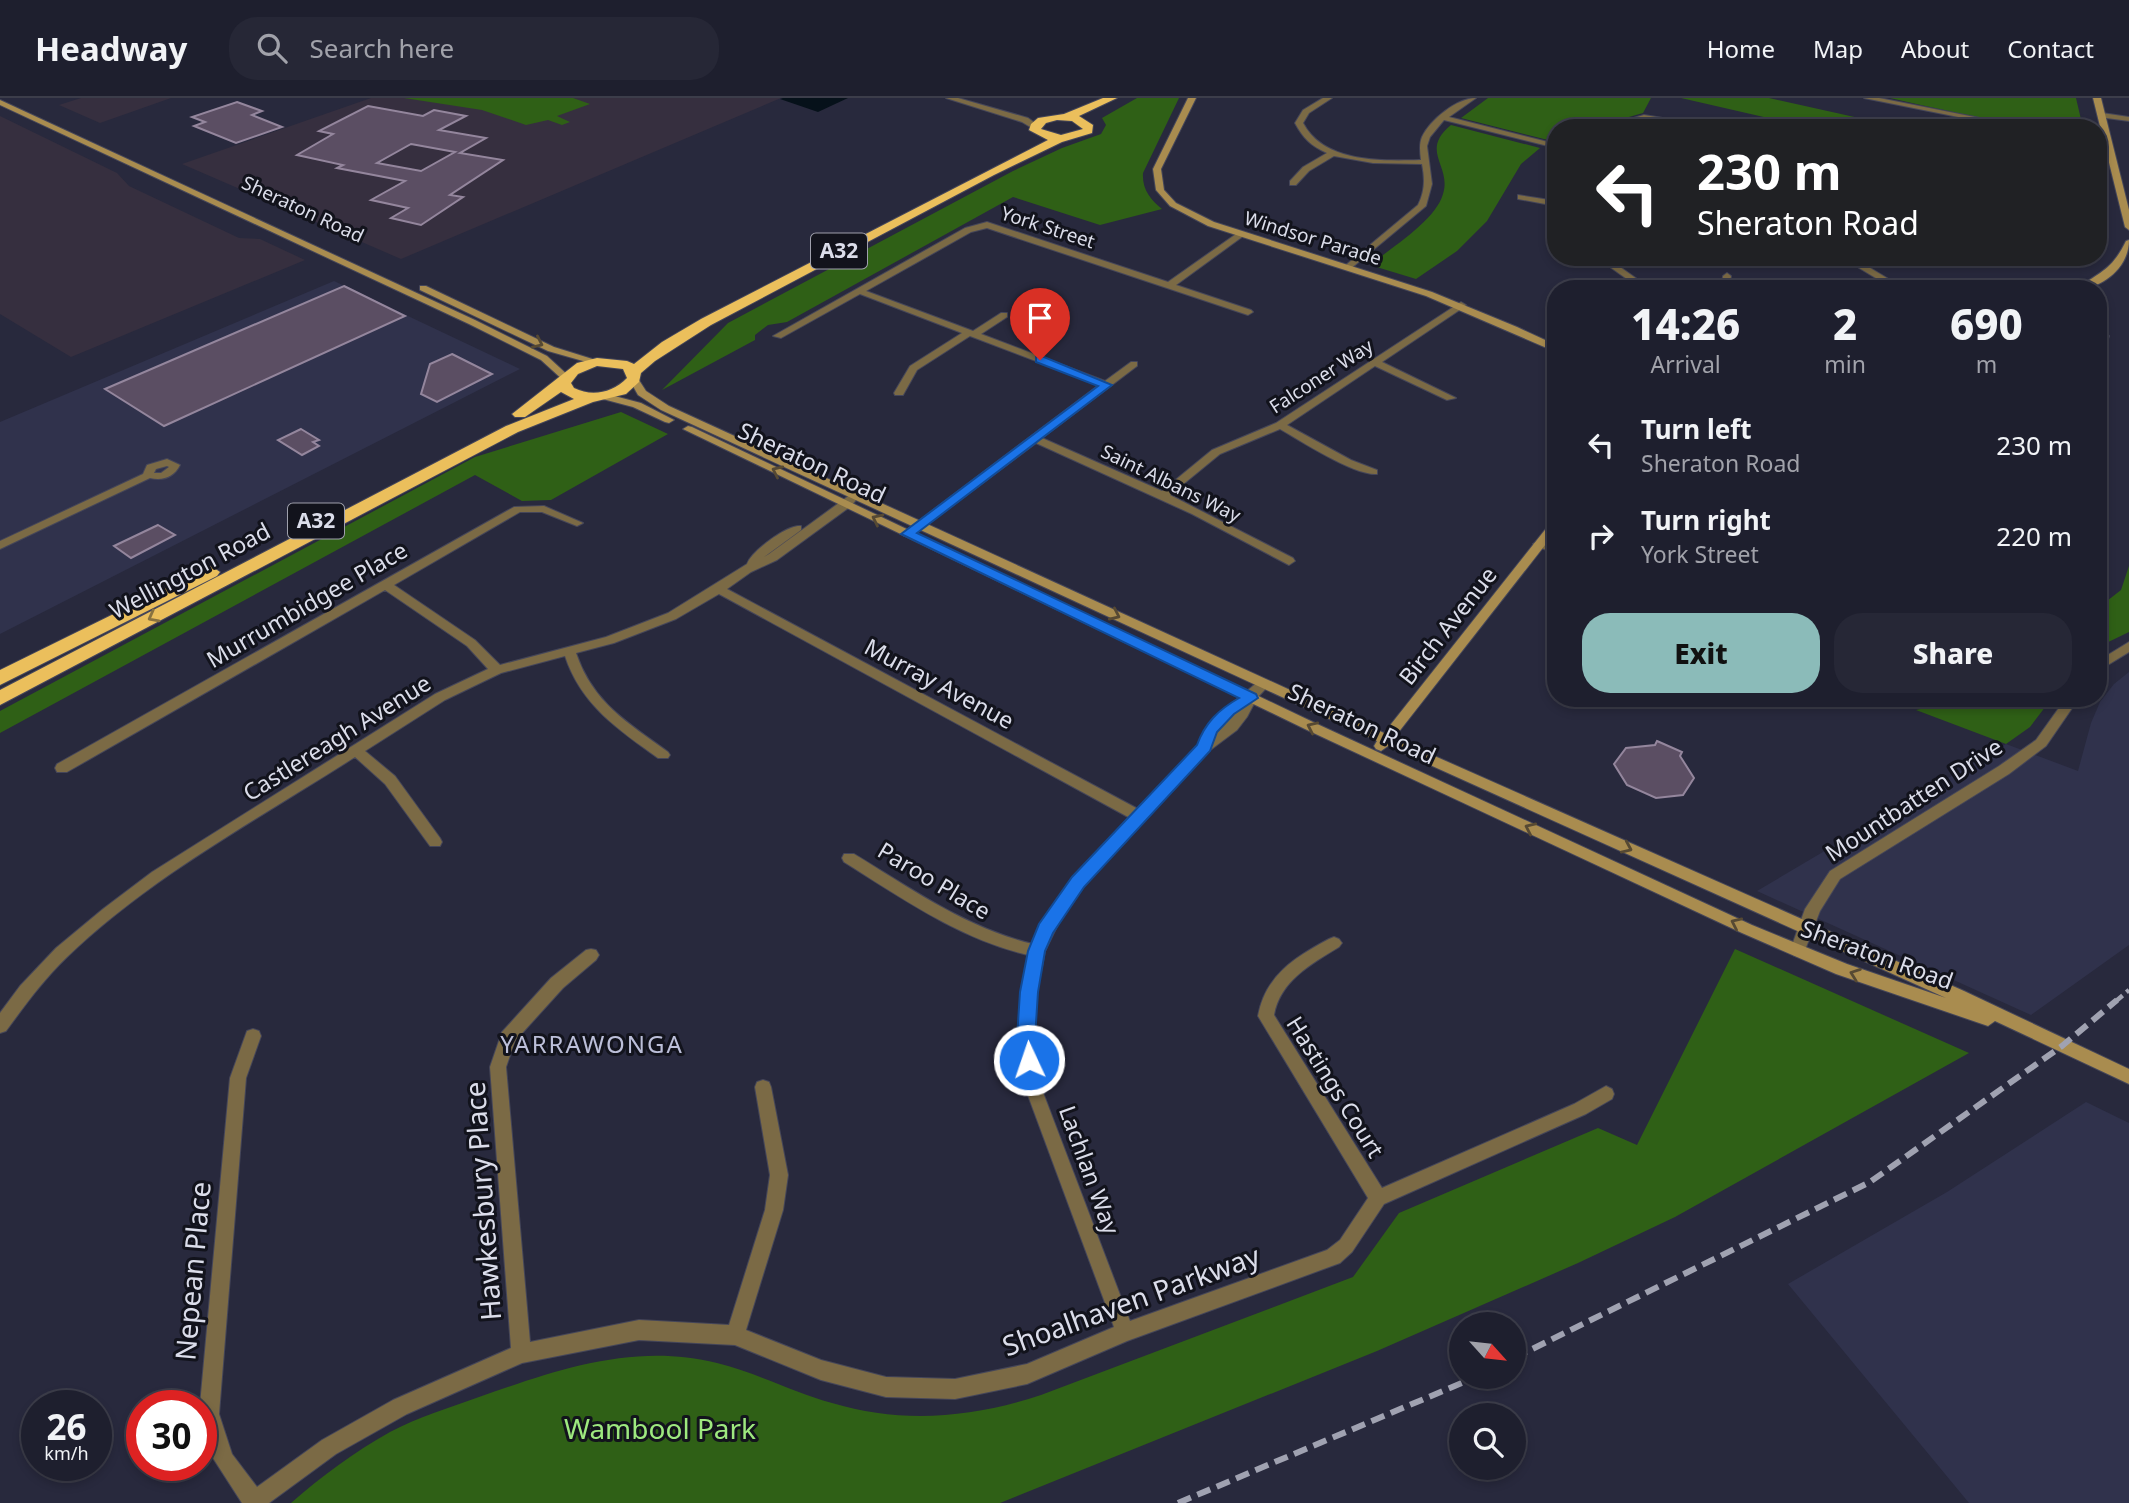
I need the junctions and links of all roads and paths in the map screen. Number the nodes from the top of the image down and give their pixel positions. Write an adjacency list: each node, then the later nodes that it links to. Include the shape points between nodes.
1 (950, 98): 22 (street, via 1025,120)
2 (973, 98): 14 (street)
3 (1112, 98): 13 (highway, A32)
4 (1118, 98): 21 (highway, A32)
5 (1192, 98): 34 (street, Windsor Parade, via 1157,169 1159,190 1178,209)
6 (1328, 98): 27 (street, via 1306,112 1299,123 1308,140)
7 (1472, 98): 15 (street)
8 (1868, 98): 18 (street)
9 (2097, 98): 12 (street)
10 (0, 102): 11 (street, Sheraton Road)
11 (28, 115): 49 (street, Sheraton Road, via 69,124); 51 (street, Sheraton Road)
12 (2102, 115): 19 (street); 20 (street)
13 (1066, 117): 14 (highway, A32); 21 (highway, A32)
14 (1048, 118): 22 (highway, A32)
15 (1444, 118): 26 (street); 28 (street, via 1424,138)
16 (1637, 119): 17 (street)
17 (1660, 119)
18 (1979, 119)
19 (2103, 119)
20 (2129, 119)
21 (1082, 121): 24 (highway, A32, via 1089,127 1084,134)
22 (1039, 131): 24 (highway); 30 (highway, A32)
23 (2107, 136): 25 (street)
24 (1059, 139): 30 (highway, A32)
25 (2108, 140): 33 (street)
26 (1547, 144)
27 (1333, 153): 28 (street, via 1383,163); 29 (street)
28 (1425, 162): 38 (street, via 1431,183 1422,206)
29 (1293, 183)
30 (960, 186): 50 (highway, A32)
31 (1521, 197): 32 (street)
32 (1547, 202)
33 (2129, 227)
34 (1242, 234): 38 (street, Windsor Parade); 44 (street)
35 (2129, 243): 43 (street, via 2119,264)
36 (1613, 266): 40 (street)
37 (1861, 266): 42 (street)
38 (1349, 267): 46 (street, Windsor Parade)
39 (1727, 276): 41 (street)
40 (1634, 280)
41 (1727, 280)
42 (1885, 280)
43 (2097, 280)
44 (1170, 285): 45 (street, York Street, via 980,225); 47 (street, York Street)
45 (859, 291): 52 (street); 53 (street, York Street)
46 (1461, 305): 54 (street, Windsor Parade); 56 (street, Falconer Way)
47 (1248, 312)
48 (1004, 315): 52 (street)
49 (482, 316): 51 (street); 55 (street, Sheraton Road, one-way to 55, via 558,352)
50 (719, 316): 55 (highway, A32); 58 (highway, A32, via 647,360)
51 (472, 322): 59 (street, Sheraton Road, via 544,358)
52 (971, 334): 60 (street); 61 (street, via 913,368)
53 (778, 336)
54 (1547, 345)
55 (600, 362): 58 (highway, via 620,363); 59 (highway, A32, via 579,368)
56 (1374, 362): 63 (street); 64 (street, Falconer Way)
57 (1134, 364): 60 (street)
58 (634, 375): 62 (highway, A32, via 623,389); 69 (street, Sheraton Road, via 642,393 665,408)
59 (565, 381): 62 (highway, via 572,394); 84 (highway, Wellington Road / A32, via 517,416 383,487)
60 (1107, 385): 65 (street)
61 (899, 393)
62 (598, 397): 69 (street, Sheraton Road, one-way to 62, via 646,409); 86 (highway, Wellington Road / A32, one-way to 86, via 512,429)
63 (1451, 398)
64 (1280, 425): 66 (street); 68 (street, Falconer Way, via 1216,452)
65 (1035, 439): 68 (street, Saint Albans Way); 71 (street)
66 (1373, 472)
67 (149, 475): 75 (street)
68 (1164, 495): 77 (street, Saint Albans Way)
69 (846, 500): 71 (street, Sheraton Road); 72 (street, Sheraton Road, one-way to 69); 79 (street, Castlereagh Avenue, via 773,557)
70 (577, 523): 78 (street, Murrumbidgee Place, via 544,509 518,509)
71 (919, 525): 72 (street); 85 (street, Sheraton Road, one-way to 85)
72 (908, 534): 87 (street, Sheraton Road)
73 (1547, 534): 74 (street, Birch Avenue)
74 (1539, 544): 76 (street); 89 (street, Birch Avenue)
75 (0, 545)
76 (1547, 547)
77 (1289, 561)
78 (386, 584): 83 (street, via 471,643); 93 (street, Murrumbidgee Place)
79 (719, 589): 81 (street, Castlereagh Avenue, via 643,629); 94 (street, Murray Avenue)
80 (2129, 646): 82 (street)
81 (569, 650): 83 (street, Castlereagh Avenue); 91 (street, via 585,691)
82 (2107, 661)
83 (497, 670): 90 (street, Castlereagh Avenue, via 440,697)
84 (0, 676)
85 (1264, 684): 87 (street, Lachlan Way); 89 (street, Sheraton Road)
86 (0, 697)
87 (1251, 698): 92 (street, Sheraton Road, one-way to 87); 94 (street, Lachlan Way, via 1243,716 1225,736 1204,748)
88 (2067, 707): 97 (street, Mountbatten Drive, via 2032,750 1835,875)
89 (1386, 740): 92 (street, Birch Avenue); 97 (street, Sheraton Road, one-way to 97)
90 (356, 751): 95 (street, via 390,780); 102 (street, Castlereagh Avenue, via 157,876 108,913 61,953)
91 (663, 755)
92 (1374, 755): 100 (street, Sheraton Road, one-way to 92)
93 (62, 768)
94 (1139, 817): 99 (street, Lachlan Way, via 1078,882 1046,929)
95 (435, 842)
96 (849, 858): 99 (street, Paroo Place, via 968,931)
97 (1806, 929): 100 (street, Mountbatten Drive); 103 (street, Sheraton Road)
98 (1334, 943): 108 (street, Hastings Court, via 1288,973 1267,1004 1266,1016)
99 (1037, 951): 109 (street, Lachlan Way, via 1026,1038 1031,1082)
100 (1798, 951): 103 (street, Sheraton Road, one-way to 100)
101 (591, 956): 111 (street, Hawkesbury Place, via 557,983 508,1037 498,1067)
102 (0, 1026)
103 (2036, 1035): 105 (street, Sheraton Road)
104 (253, 1036): 112 (street, Nepean Place, via 238,1078 209,1414 227,1468)
105 (2129, 1077)
106 (763, 1087): 110 (street, via 779,1175 774,1210)
107 (1606, 1094): 108 (street)
108 (1378, 1198): 109 (street, Shoalhaven Parkway, via 1346,1246 1333,1257)
109 (1125, 1332): 110 (street, Shoalhaven Parkway, via 1027,1374 955,1389 873,1384 821,1370)
110 (735, 1335): 111 (street, Shoalhaven Parkway, via 639,1331)
111 (521, 1353): 112 (street, Shoalhaven Parkway, via 400,1407 329,1447)
112 (253, 1502)

